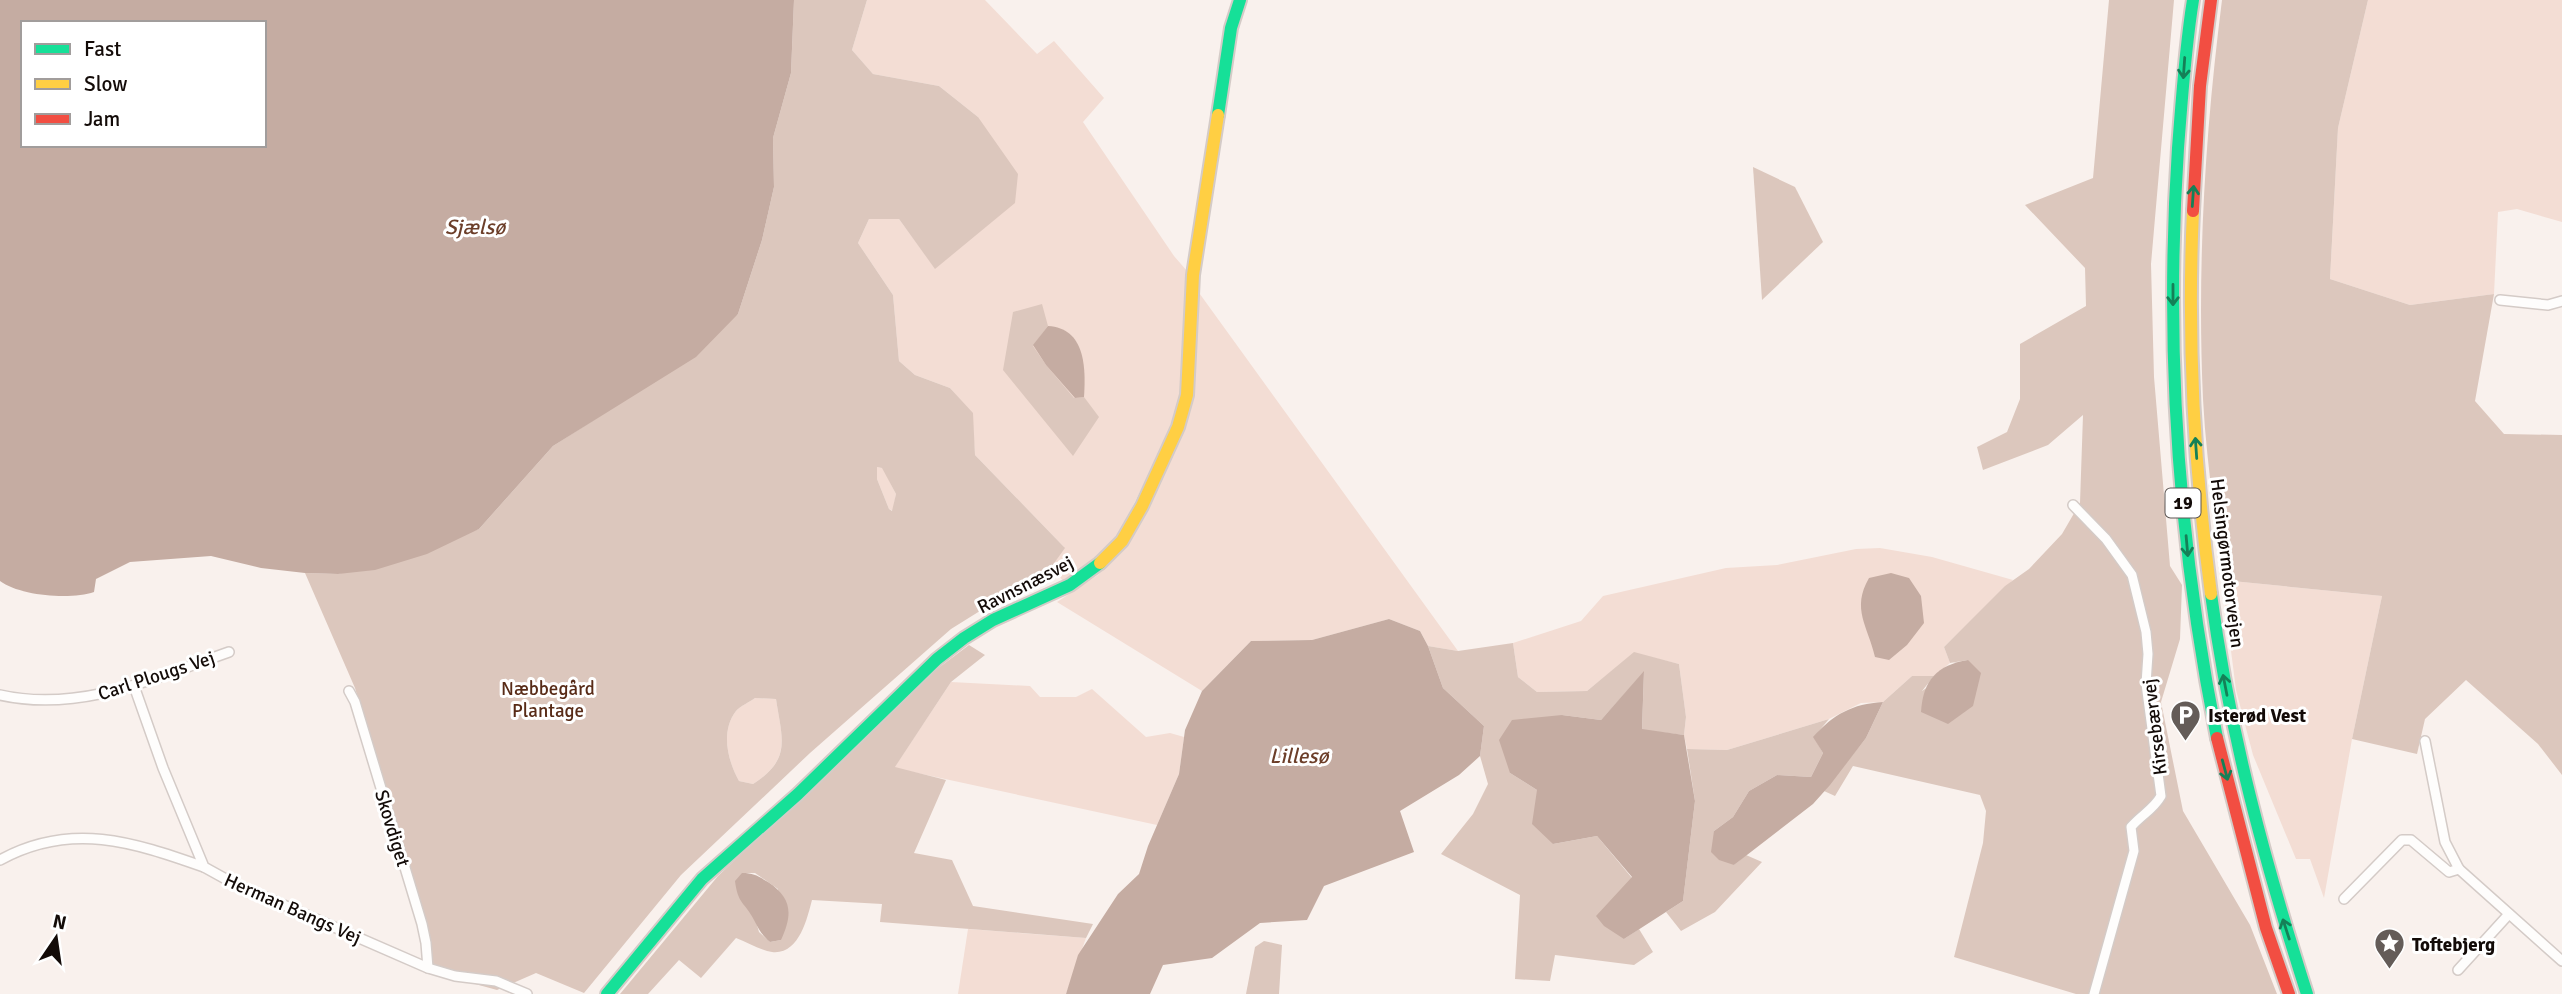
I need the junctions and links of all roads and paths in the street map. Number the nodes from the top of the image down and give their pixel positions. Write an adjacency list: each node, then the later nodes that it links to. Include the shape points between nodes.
1 (1240, 0): 21 (main road, Ravnsnæsvej, via 1231,28 1193,275 1187,395 1178,427 1122,541 1097,567 1070,585 993,620 937,659 798,794 702,879)
2 (2193, 0): 23 (main road, Helsingørmotorvejen / 19, one-way to 23, via 2173,226 2174,397 2189,569 2216,736 2266,928)
3 (2211, 0): 24 (main road, Helsingørmotorvejen / 19, one-way to 3, via 2241,765 2220,655 2199,491 2191,366 2191,226 2202,52)
4 (2500, 300): 5 (street, via 2548,305)
5 (2562, 301)
6 (2073, 505): 22 (street, Kirsebærvej, via 2132,575 2146,632 2146,684 2161,796 2153,810 2130,827 2134,851)
7 (229, 652): 8 (street, Carl Plougs Vej)
8 (134, 686): 10 (street, Carl Plougs Vej, via 50,701); 13 (street, Herman Bangs Vej)
9 (349, 691): 18 (street, Skovdiget, via 422,924)
10 (0, 695)
11 (2425, 741): 14 (street, via 2445,842)
12 (0, 860): 13 (street, via 40,842 93,838 147,847)
13 (204, 867): 18 (street, Herman Bangs Vej)
14 (2459, 869): 15 (street, via 2449,872 2412,840 2402,840); 16 (street)
15 (2344, 899)
16 (2509, 914): 17 (street); 19 (street)
17 (2562, 961)
18 (428, 968): 20 (street, Herman Bangs Vej, via 496,981)
19 (2458, 970)
20 (527, 994)
21 (607, 994)
22 (2094, 994)
23 (2289, 994)
24 (2307, 994)

